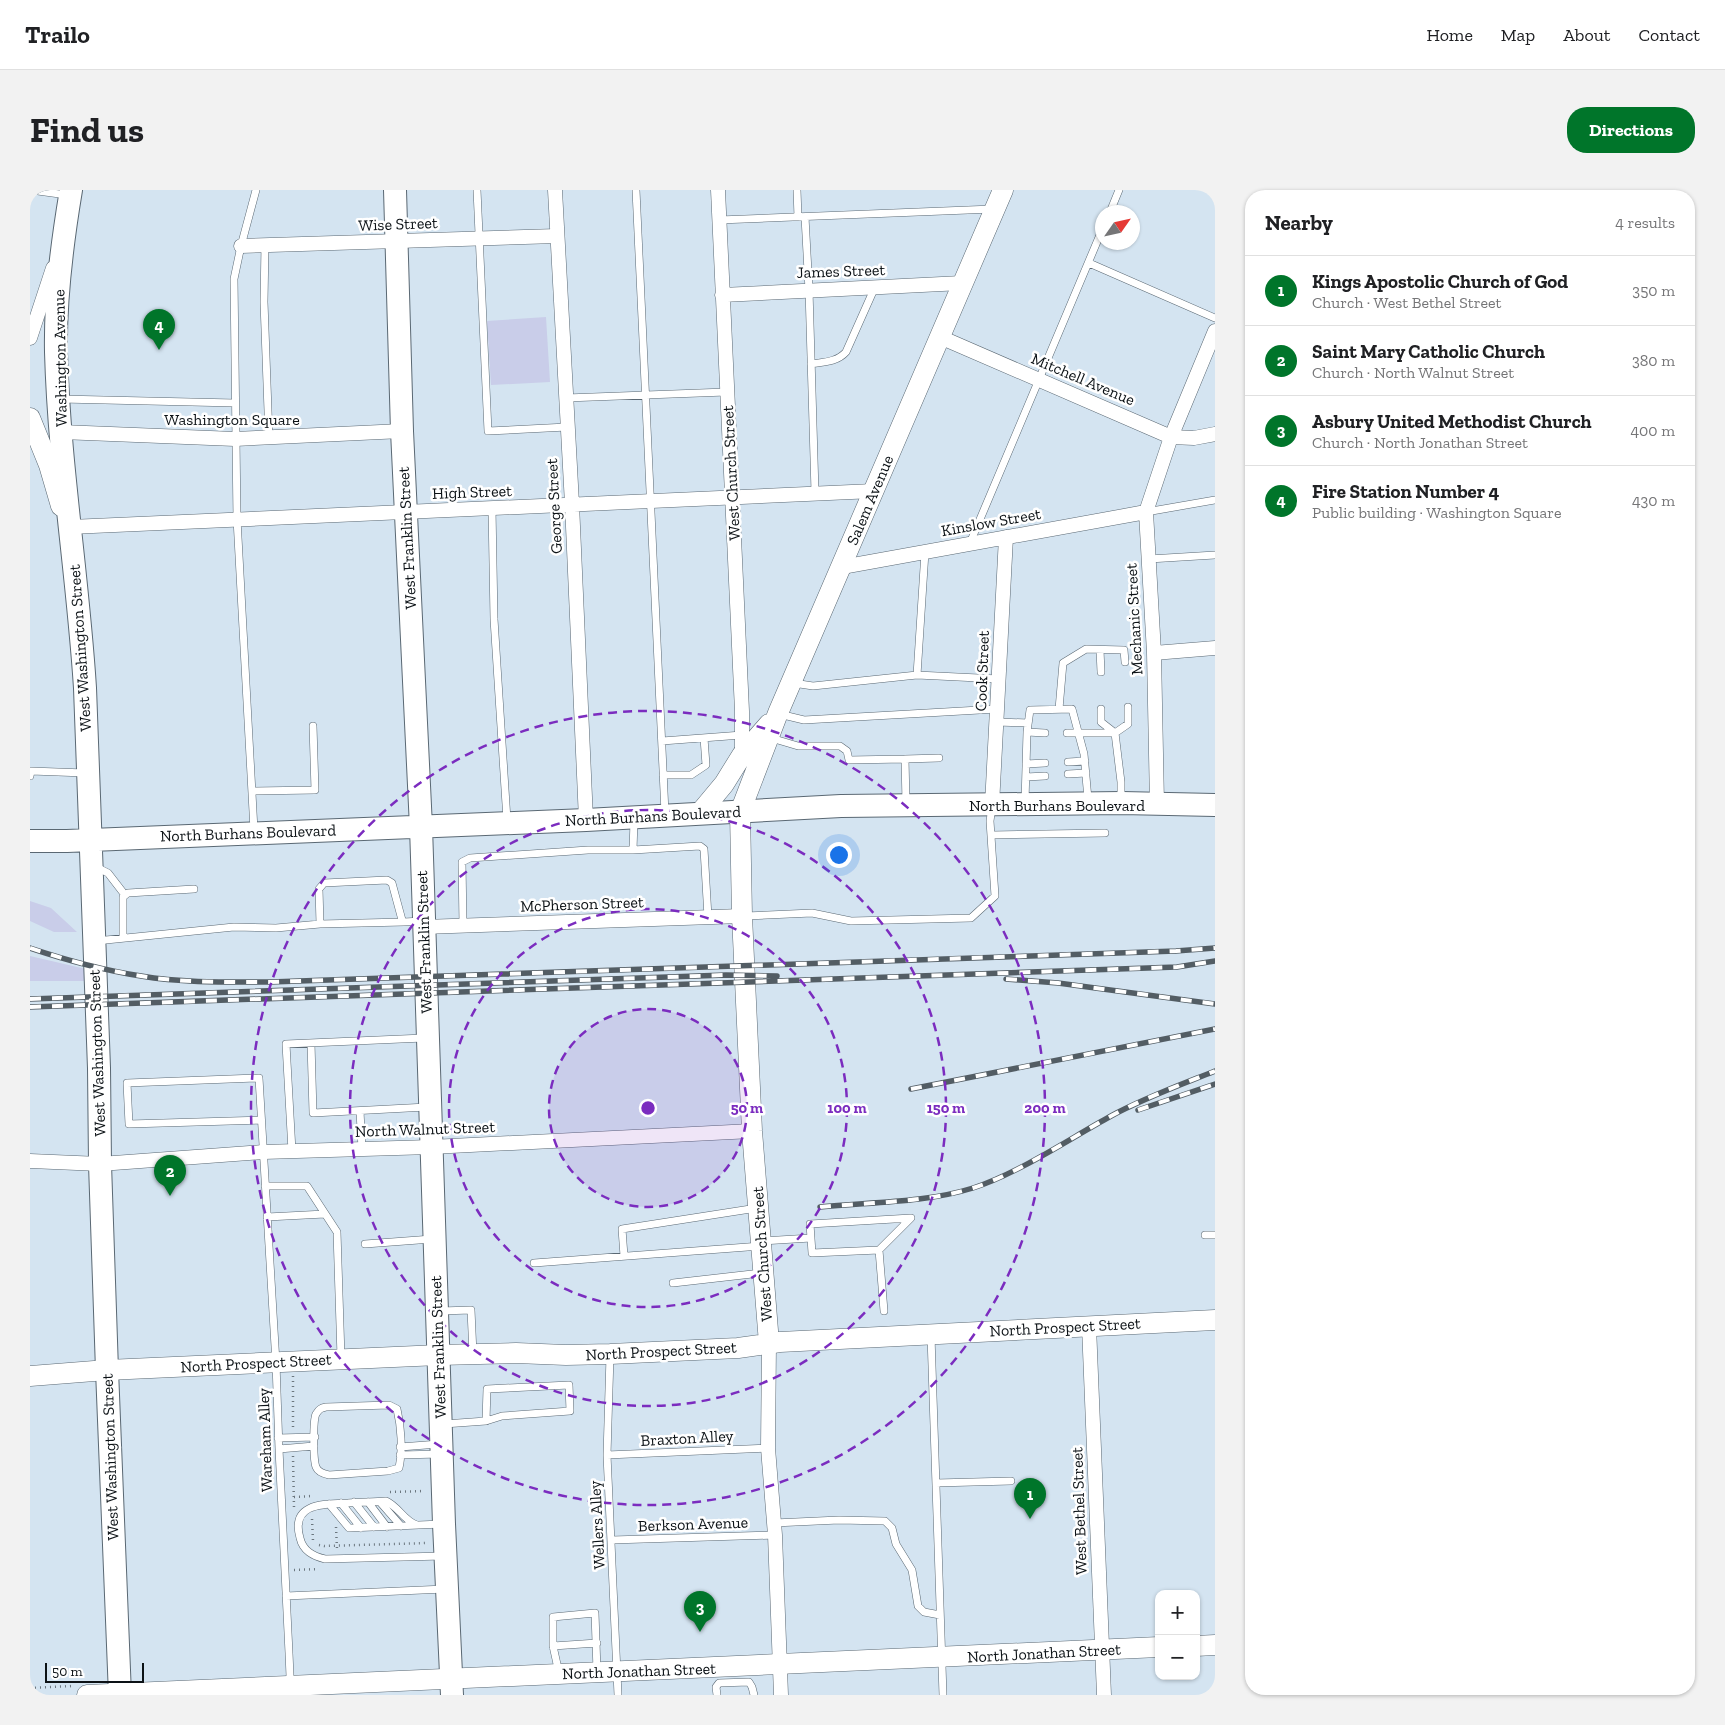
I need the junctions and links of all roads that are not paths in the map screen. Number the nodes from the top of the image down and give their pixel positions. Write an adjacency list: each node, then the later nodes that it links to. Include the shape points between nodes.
1 (30, 190): 11 (lane)
2 (256, 190): 21 (lane)
3 (395, 190): 18 (main road, West Franklin Street)
4 (478, 190): 17 (lane)
5 (555, 190): 16 (street, George Street)
6 (636, 190): 35 (lane)
7 (718, 190): 15 (street, West Church Street)
8 (797, 190): 14 (lane)
9 (1004, 190): 13 (main road, Salem Avenue)
10 (1119, 190): 12 (lane)
11 (70, 192): 19 (main road, Washington Avenue)
12 (1113, 205)
13 (996, 209): 14 (lane); 24 (main road, Salem Avenue)
14 (802, 217): 15 (lane); 26 (lane)
15 (719, 220): 27 (street, West Church Street)
16 (557, 236): 17 (street, Wise Street); 36 (street, George Street)
17 (480, 239): 18 (street, Wise Street); 40 (lane, via 488,431)
18 (396, 241): 20 (street, Wise Street); 41 (main road, West Franklin Street)
19 (62, 242): 31 (street); 37 (main road, Washington Avenue, via 56,352)
20 (265, 245): 21 (street, Wise Street); 45 (lane)
21 (241, 246): 38 (lane, via 234,279)
22 (1095, 248): 23 (lane)
23 (1089, 263): 28 (lane); 33 (lane)
24 (962, 283): 25 (street, James Street); 30 (main road, Salem Avenue)
25 (875, 287): 26 (street, James Street); 32 (lane, via 846,352 835,360)
26 (809, 290): 27 (street, James Street); 32 (lane)
27 (722, 294): 34 (street, West Church Street)
28 (1215, 318)
29 (1215, 331): 44 (street, Mechanic Street)
30 (940, 337): 33 (street, Mitchell Avenue); 47 (main road, Salem Avenue)
31 (30, 338)
32 (812, 364): 48 (lane)
33 (1040, 380): 44 (street, Mitchell Avenue); 59 (lane)
34 (726, 392): 35 (lane); 49 (street, West Church Street)
35 (644, 395): 36 (lane); 51 (lane)
36 (566, 398): 40 (street, George Street)
37 (59, 399): 38 (lane); 42 (main road, Washington Avenue)
38 (235, 403): 46 (lane)
39 (30, 418): 57 (main road, West Washington Street)
40 (567, 427): 52 (street, George Street)
41 (402, 431): 45 (street, Washington Square); 54 (main road, West Franklin Street)
42 (61, 432): 46 (street, Washington Square); 57 (main road, Washington Avenue)
43 (1215, 434): 44 (street, Mitchell Avenue, via 1194,438)
44 (1171, 437): 55 (street, Mechanic Street)
45 (269, 438): 46 (street, Washington Square)
46 (235, 439): 56 (lane)
47 (874, 491): 48 (street, High Street); 63 (main road, Salem Avenue)
48 (815, 492): 49 (street, High Street)
49 (733, 497): 51 (street, High Street); 84 (street, West Church Street)
50 (1215, 500): 55 (lane)
51 (651, 501): 52 (street, High Street); 87 (lane)
52 (572, 504): 53 (street, High Street); 114 (street, George Street)
53 (492, 509): 54 (street, High Street); 115 (lane, via 494,619)
54 (406, 512): 56 (street, High Street); 116 (main road, West Franklin Street)
55 (1146, 512): 58 (street, Kinslow Street); 62 (street, Mechanic Street)
56 (237, 519): 57 (street, High Street); 102 (lane)
57 (70, 527): 95 (main road, West Washington Street, via 82,639)
58 (1006, 537): 59 (street, Kinslow Street); 70 (street, Cook Street)
59 (970, 544): 60 (street, Kinslow Street)
60 (925, 552): 63 (street, Kinslow Street); 69 (lane)
61 (1215, 555): 62 (lane)
62 (1149, 559): 66 (street, Mechanic Street)
63 (842, 567): 71 (main road, Salem Avenue)
64 (1215, 648): 66 (street)
65 (1100, 650): 67 (lane, via 1124,650); 68 (lane); 73 (lane, via 1086,649 1064,663)
66 (1154, 653): 104 (street, Mechanic Street)
67 (1125, 662)
68 (1101, 672)
69 (917, 675): 70 (lane); 71 (lane, via 813,686)
70 (998, 679): 76 (street, Cook Street)
71 (791, 683): 75 (main road, Salem Avenue)
72 (1128, 707): 83 (lane, via 1128,724)
73 (1059, 709): 77 (lane, via 1030,710); 82 (lane, via 1072,709)
74 (1101, 710): 83 (lane, via 1101,722)
75 (778, 713): 76 (lane, via 804,720); 85 (main road, Salem Avenue); 88 (main road)
76 (997, 716): 77 (lane); 106 (street, Cook Street)
77 (1028, 723): 79 (lane)
78 (313, 726): 102 (lane, via 315,790)
79 (1027, 732): 80 (lane); 94 (lane)
80 (1045, 733)
81 (1067, 733): 82 (lane)
82 (1079, 733): 83 (lane); 91 (lane)
83 (1115, 733): 103 (lane)
84 (742, 735): 86 (lane); 88 (street, West Church Street)
85 (769, 737): 90 (lane, via 798,746 840,746 847,751 849,760); 110 (main road, Salem Avenue)
86 (704, 738): 87 (lane); 98 (lane, via 706,765 691,775)
87 (662, 741): 98 (lane)
88 (742, 755): 111 (main road, via 724,784)
89 (939, 758): 90 (lane)
90 (905, 759): 105 (lane)
91 (1085, 761): 92 (lane); 97 (lane)
92 (1068, 762)
93 (1045, 763): 94 (lane)
94 (1026, 764): 101 (lane)
95 (88, 773): 99 (lane, via 31,771); 120 (main road, West Washington Street)
96 (1068, 774): 97 (lane)
97 (1086, 774): 108 (lane)
98 (663, 775): 112 (lane)
99 (30, 776)
100 (1045, 776): 101 (lane)
101 (1026, 777): 107 (lane)
102 (252, 791): 117 (lane)
103 (1122, 804): 104 (main road, North Burhans Boulevard); 108 (main road, North Burhans Boulevard)
104 (1157, 804): 109 (main road, North Burhans Boulevard)
105 (906, 805): 106 (main road, North Burhans Boulevard); 110 (main road, North Burhans Boulevard)
106 (992, 805): 107 (main road, North Burhans Boulevard); 119 (lane)
107 (1025, 805): 108 (main road, North Burhans Boulevard)
108 (1088, 805)
109 (1215, 805)
110 (740, 812): 111 (main road, North Burhans Boulevard); 126 (main road, West Church Street)
111 (699, 814): 112 (main road, North Burhans Boulevard)
112 (665, 815): 113 (main road, North Burhans Boulevard)
113 (634, 817): 114 (main road, North Burhans Boulevard); 122 (lane)
114 (586, 820): 115 (main road, North Burhans Boulevard)
115 (507, 823): 116 (main road, North Burhans Boulevard)
116 (420, 827): 117 (main road, North Burhans Boulevard); 128 (main road, West Franklin Street)
117 (254, 833): 120 (main road, North Burhans Boulevard)
118 (1105, 833): 119 (lane)
119 (992, 835): 126 (lane, via 995,896 971,918 851,921 812,913)
120 (90, 840): 121 (main road, North Burhans Boulevard); 123 (main road, West Washington Street)
121 (30, 841)
122 (633, 850): 127 (lane, via 700,846 704,849); 130 (lane, via 470,858 462,862)
123 (91, 865): 125 (lane, via 108,873); 132 (main road, West Washington Street)
124 (194, 889): 125 (lane)
125 (125, 895): 131 (lane)
126 (742, 916): 127 (street, McPherson Street); 138 (main road, West Church Street)
127 (708, 918): 130 (street, McPherson Street)
128 (417, 923): 129 (lane); 129 (lane, via 400,917 392,883 387,880 324,883 319,889); 130 (street, McPherson Street); 133 (main road, West Franklin Street)
129 (320, 924): 131 (lane, via 234,927)
130 (463, 926)
131 (123, 938): 132 (lane)
132 (94, 941): 144 (main road, West Washington Street)
133 (427, 1038): 134 (lane); 135 (main road, West Franklin Street)
134 (311, 1043): 136 (lane, via 313,1113); 141 (lane, via 286,1044)
135 (430, 1107): 136 (lane); 139 (main road, West Franklin Street)
136 (360, 1111): 140 (lane)
137 (261, 1120): 137 (lane, Wareham Alley, via 259,1078 127,1083 129,1124); 142 (lane, Wareham Alley)
138 (752, 1131): 139 (street, North Walnut Street); 146 (main road, West Church Street)
139 (431, 1147): 140 (street, North Walnut Street); 151 (main road, West Franklin Street)
140 (362, 1149): 141 (street, North Walnut Street)
141 (292, 1151): 142 (street, North Walnut Street)
142 (263, 1152): 144 (street, North Walnut Street); 145 (lane, Wareham Alley)
143 (30, 1161): 144 (street, North Walnut Street)
144 (100, 1164): 171 (main road, West Washington Street)
145 (265, 1186): 147 (lane, via 307,1186); 148 (lane, Wareham Alley)
146 (759, 1208): 153 (main road, West Church Street); 156 (lane, via 622,1229)
147 (325, 1214): 148 (lane); 169 (lane, via 336,1232)
148 (267, 1217): 170 (lane, Wareham Alley)
149 (1215, 1235): 150 (lane)
150 (1205, 1236)
151 (434, 1238): 154 (lane); 161 (main road, West Franklin Street)
152 (811, 1238): 153 (lane); 155 (lane, via 812,1253); 155 (lane, via 810,1224 911,1218)
153 (761, 1243): 156 (lane); 158 (main road, West Church Street)
154 (366, 1244)
155 (879, 1250): 160 (lane)
156 (624, 1256): 157 (lane)
157 (534, 1263)
158 (764, 1273): 159 (lane); 165 (main road, West Church Street)
159 (674, 1283)
160 (884, 1311)
161 (437, 1312): 166 (lane, via 471,1310); 168 (main road, West Franklin Street)
162 (1215, 1320): 163 (main road, North Prospect Street)
163 (1089, 1326): 164 (main road, North Prospect Street); 205 (street, West Bethel Street)
164 (930, 1334): 165 (main road, North Prospect Street); 183 (lane)
165 (769, 1343): 167 (main road, North Prospect Street, via 738,1348); 178 (street, West Church Street)
166 (473, 1354): 167 (main road, North Prospect Street); 168 (main road, North Prospect Street)
167 (610, 1354): 181 (lane, Wellers Alley)
168 (438, 1355): 169 (main road, North Prospect Street); 176 (main road, West Franklin Street)
169 (341, 1360): 170 (main road, North Prospect Street)
170 (276, 1363): 171 (main road, North Prospect Street); 175 (lane, Wareham Alley)
171 (107, 1370): 172 (main road, North Prospect Street); 213 (main road, West Washington Street)
172 (30, 1376)
173 (486, 1422): 173 (lane, via 502,1416 570,1411 569,1385 486,1389); 176 (lane)
174 (315, 1437): 175 (lane); 177 (lane); 180 (lane, via 315,1416 320,1408 389,1405 397,1409 399,1416)
175 (278, 1438): 179 (lane, Wareham Alley)
176 (441, 1441): 180 (lane); 196 (main road, West Franklin Street)
177 (314, 1446): 179 (lane); 180 (lane, via 316,1467 329,1475 399,1468)
178 (768, 1448): 181 (lane, Braxton Alley); 194 (street, West Church Street)
179 (279, 1449): 198 (lane, Wareham Alley)
180 (400, 1451)
181 (607, 1455): 195 (lane, Wellers Alley)
182 (1011, 1481): 183 (lane)
183 (936, 1483): 199 (lane)
184 (354, 1502): 185 (lane); 187 (lane); 193 (lane)
185 (368, 1502): 186 (lane); 191 (lane)
186 (380, 1502): 189 (lane, via 391,1503 407,1520); 190 (lane)
187 (341, 1503): 188 (lane); 192 (lane)
188 (329, 1504): 192 (lane, via 349,1528); 196 (lane, via 315,1505 300,1518 298,1532 302,1546 317,1557 334,1560)
189 (417, 1525): 190 (lane); 196 (lane)
190 (401, 1526): 191 (lane)
191 (387, 1527): 193 (lane)
192 (361, 1528): 193 (lane)
193 (374, 1528)
194 (775, 1529): 195 (lane, Berkson Avenue); 199 (lane, Berkson Avenue, via 839,1520 885,1521 892,1528 896,1544 912,1570 918,1606 924,1612); 207 (street, West Church Street)
195 (612, 1540): 208 (lane, Wellers Alley)
196 (442, 1541): 197 (main road, West Franklin Street)
197 (448, 1589): 198 (lane); 210 (main road, West Franklin Street)
198 (286, 1596): 212 (lane, Wareham Alley, via 290,1676)
199 (940, 1615): 206 (lane)
200 (597, 1643): 202 (lane); 202 (lane, via 595,1613 553,1617); 208 (lane)
201 (1215, 1645): 203 (main road)
202 (553, 1646): 209 (lane)
203 (1200, 1646)
204 (1155, 1648): 205 (main road, North Jonathan Street)
205 (1102, 1650): 206 (main road, North Jonathan Street); 219 (street, West Bethel Street)
206 (942, 1658): 207 (main road, North Jonathan Street); 218 (lane)
207 (780, 1665): 208 (main road, North Jonathan Street); 217 (street, West Church Street)
208 (607, 1673): 209 (main road, North Jonathan Street); 214 (lane, Wellers Alley)
209 (560, 1674): 210 (main road, North Jonathan Street)
210 (451, 1687): 212 (main road, North Jonathan Street, via 340,1687)
211 (82, 1690): 213 (main road, North Jonathan Street)
212 (285, 1691): 213 (main road, North Jonathan Street)
213 (120, 1694)
214 (618, 1695)
215 (717, 1695): 216 (lane, via 719,1683 749,1682)
216 (754, 1695)
217 (781, 1695)
218 (943, 1695)
219 (1104, 1695)

